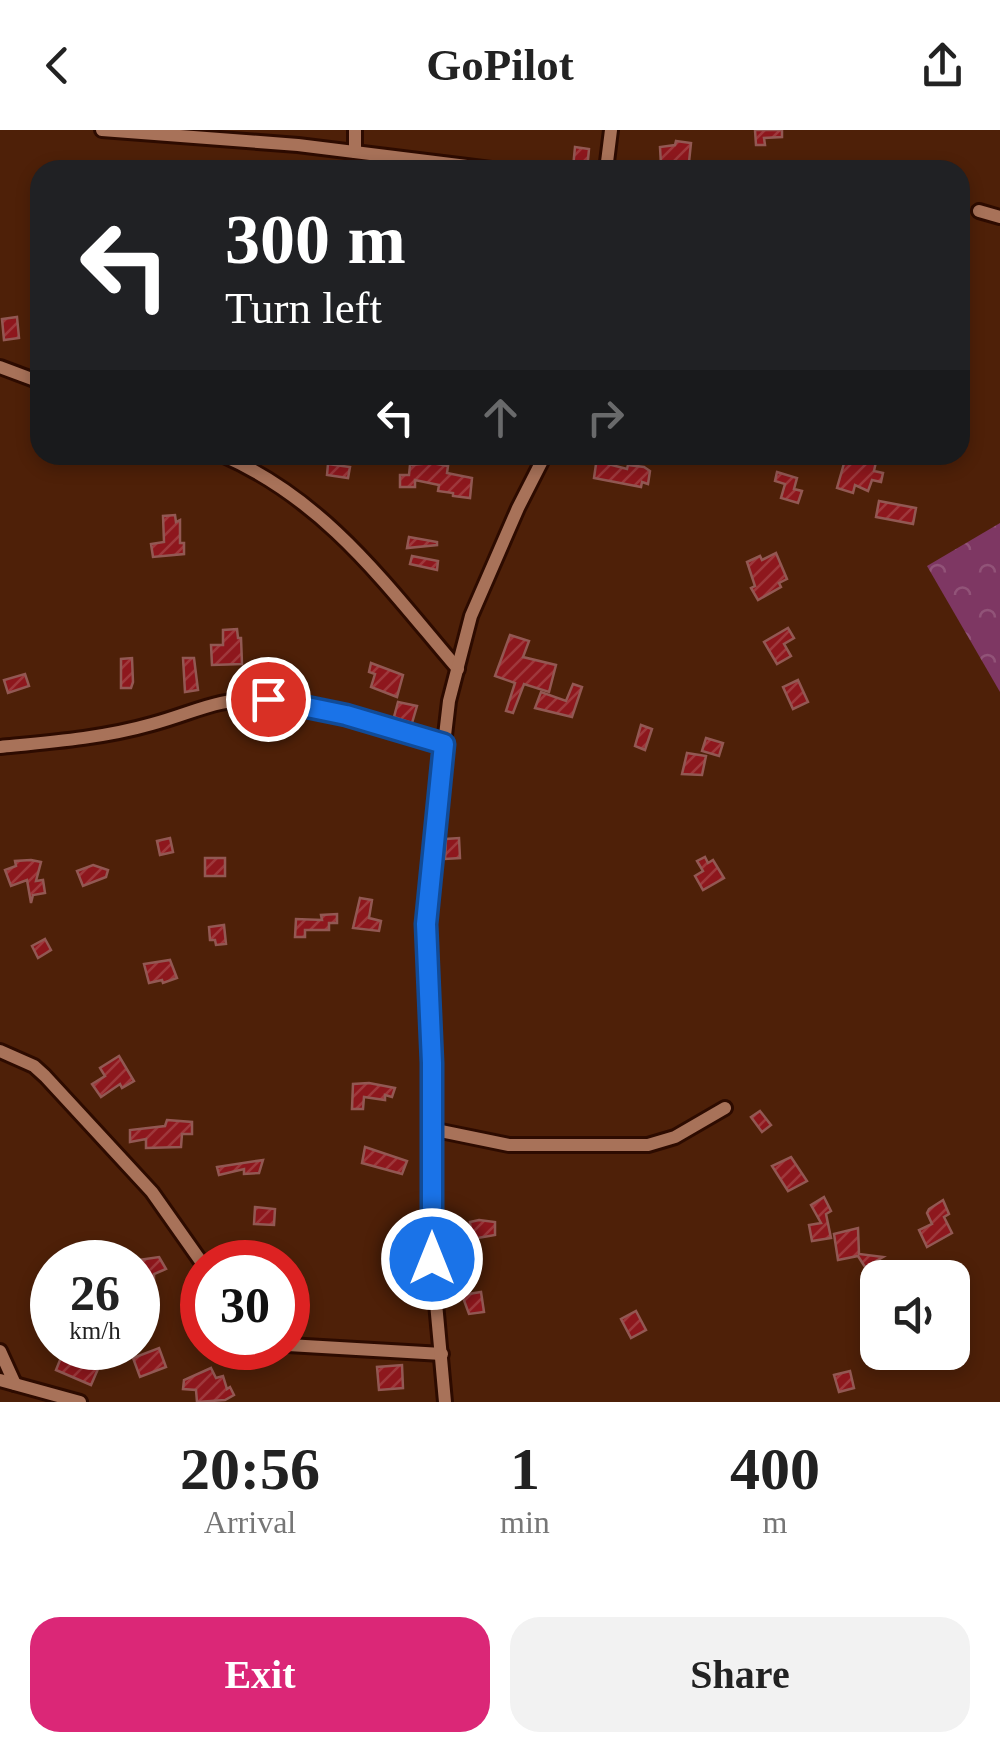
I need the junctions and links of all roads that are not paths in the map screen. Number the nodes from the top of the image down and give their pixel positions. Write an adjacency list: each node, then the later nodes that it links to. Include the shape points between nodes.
1 (102, 130): 4 (street)
2 (356, 130): 4 (street)
3 (612, 130): 6 (street)
4 (355, 152): 5 (street)
5 (419, 160)
6 (608, 160)
7 (979, 211): 8 (street)
8 (1000, 216)
9 (0, 366): 10 (street)
10 (30, 378)
11 (245, 465): 13 (street, via 342,534)
12 (540, 465): 13 (street, via 471,616)
13 (458, 669): 14 (street)
14 (444, 744): 15 (street, via 268,699 209,703 154,724 70,741); 18 (street, via 426,924)
15 (0, 746)
16 (0, 1051): 19 (street, via 45,1076 152,1192)
17 (725, 1108): 18 (street, via 648,1145 509,1145)
18 (431, 1129): 22 (street, via 432,1259)
19 (186, 1240)
20 (310, 1346): 22 (street)
21 (0, 1351): 24 (street)
22 (442, 1354): 26 (street)
23 (0, 1380): 24 (street)
24 (15, 1384): 25 (street)
25 (80, 1402)
26 (445, 1402)

